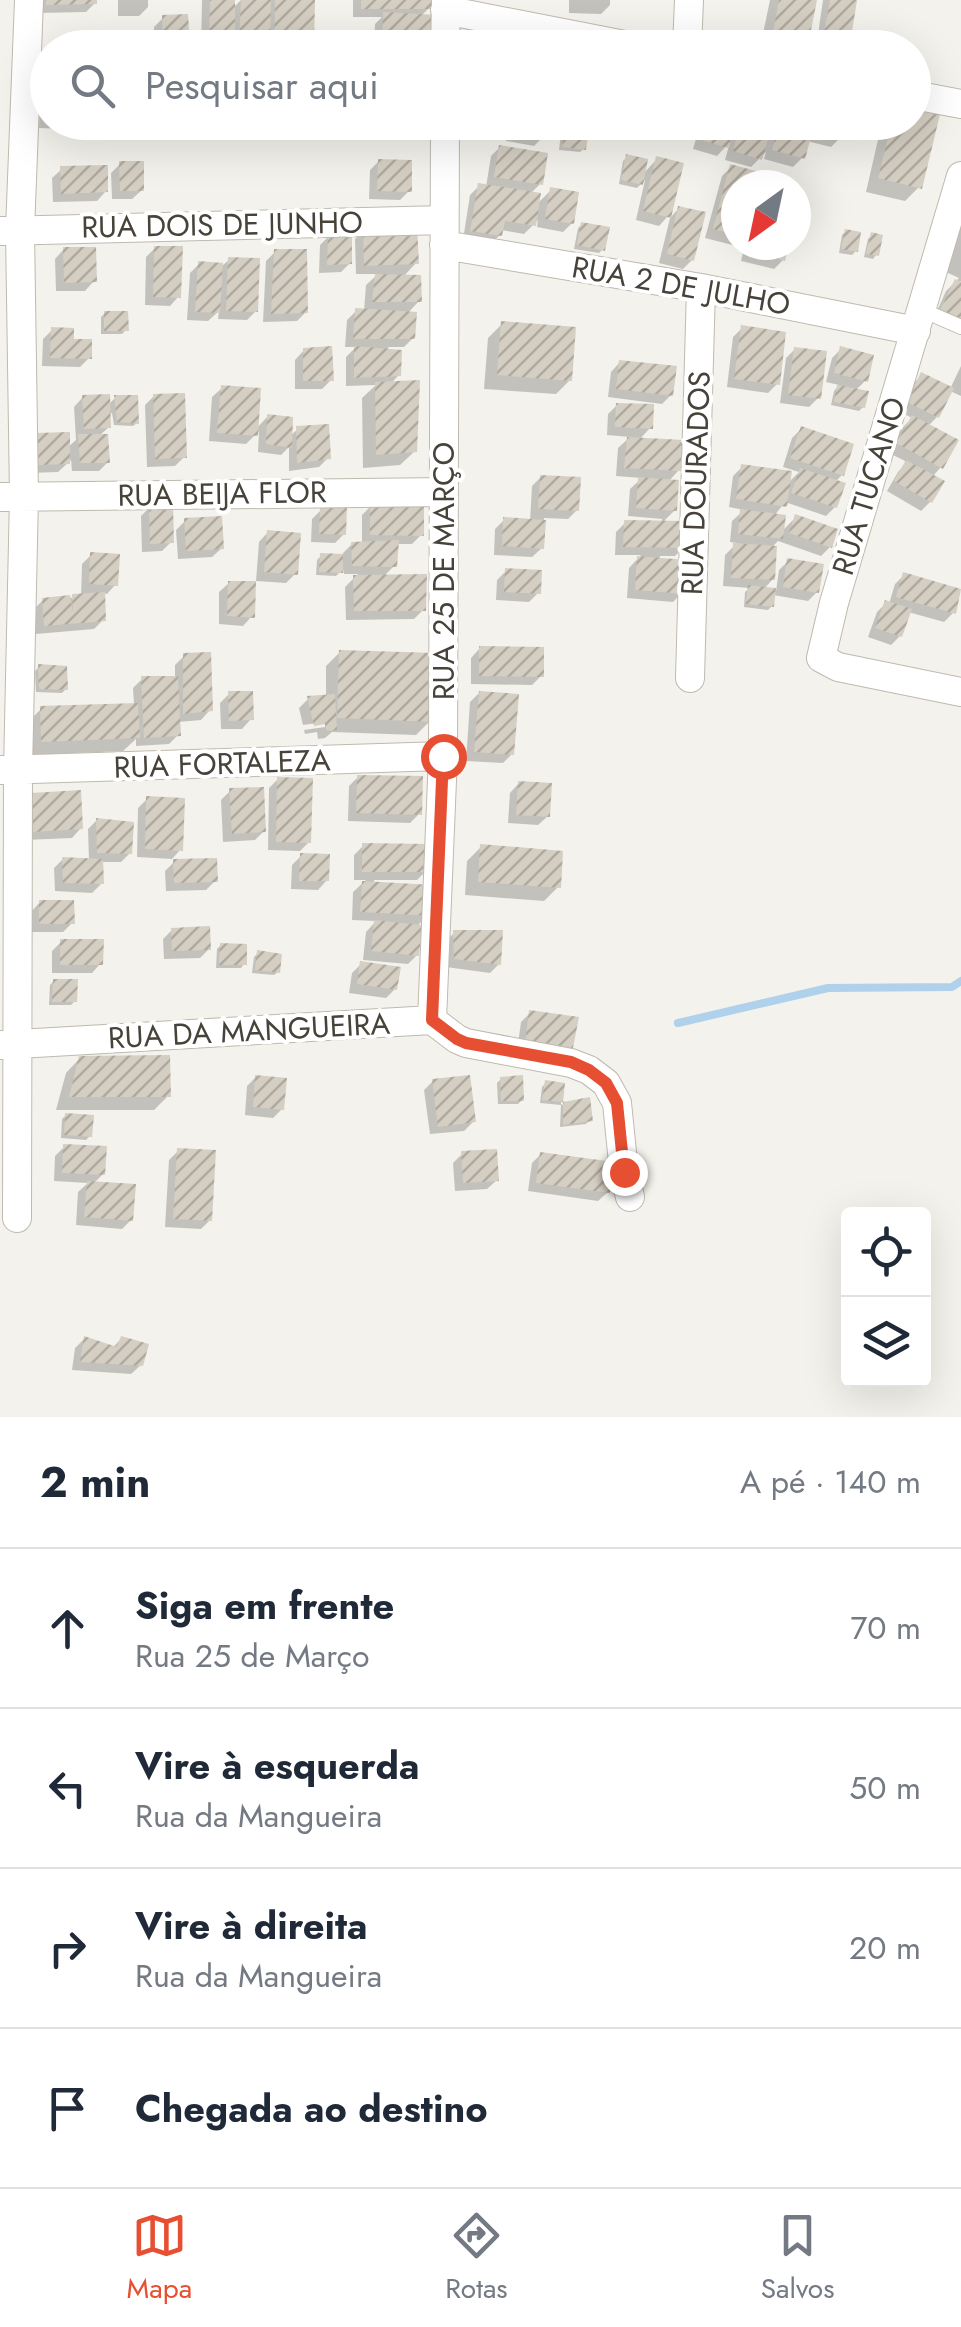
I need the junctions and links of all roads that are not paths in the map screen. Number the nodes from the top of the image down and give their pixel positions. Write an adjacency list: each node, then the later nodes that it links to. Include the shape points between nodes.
1 (29, 0): 11 (street)
2 (689, 0): 6 (street)
3 (446, 5): 4 (street); 5 (street)
4 (445, 30)
5 (559, 30)
6 (688, 30)
7 (931, 98): 8 (street)
8 (961, 104)
9 (445, 140): 12 (street, RUA 25 DE MARÇO)
10 (961, 176): 14 (street, RUA TUCANO)
11 (10, 230): 12 (street, RUA DOIS DE JUNHO); 17 (street)
12 (444, 232): 13 (street, RUA 2 DE JULHO); 16 (street, RUA 25 DE MARÇO)
13 (701, 288): 14 (street, RUA 2 DE JULHO); 18 (street, RUA DOURADOS)
14 (919, 320): 15 (lane); 19 (street, RUA TUCANO, via 821,658)
15 (961, 327)
16 (444, 492): 17 (street, RUA BEIJA FLOR); 20 (street, RUA 25 DE MARÇO)
17 (12, 497): 21 (street)
18 (690, 678)
19 (961, 692)
20 (443, 756): 21 (street, RUA FORTALEZA); 22 (street, RUA 25 DE MARÇO)
21 (9, 770): 23 (street)
22 (432, 1020): 23 (street, RUA DA MANGUEIRA); 24 (street, RUA DA MANGUEIRA, via 466,1043 571,1062 606,1083 617,1103)
23 (8, 1045): 25 (street)
24 (630, 1197)
25 (17, 1218)

